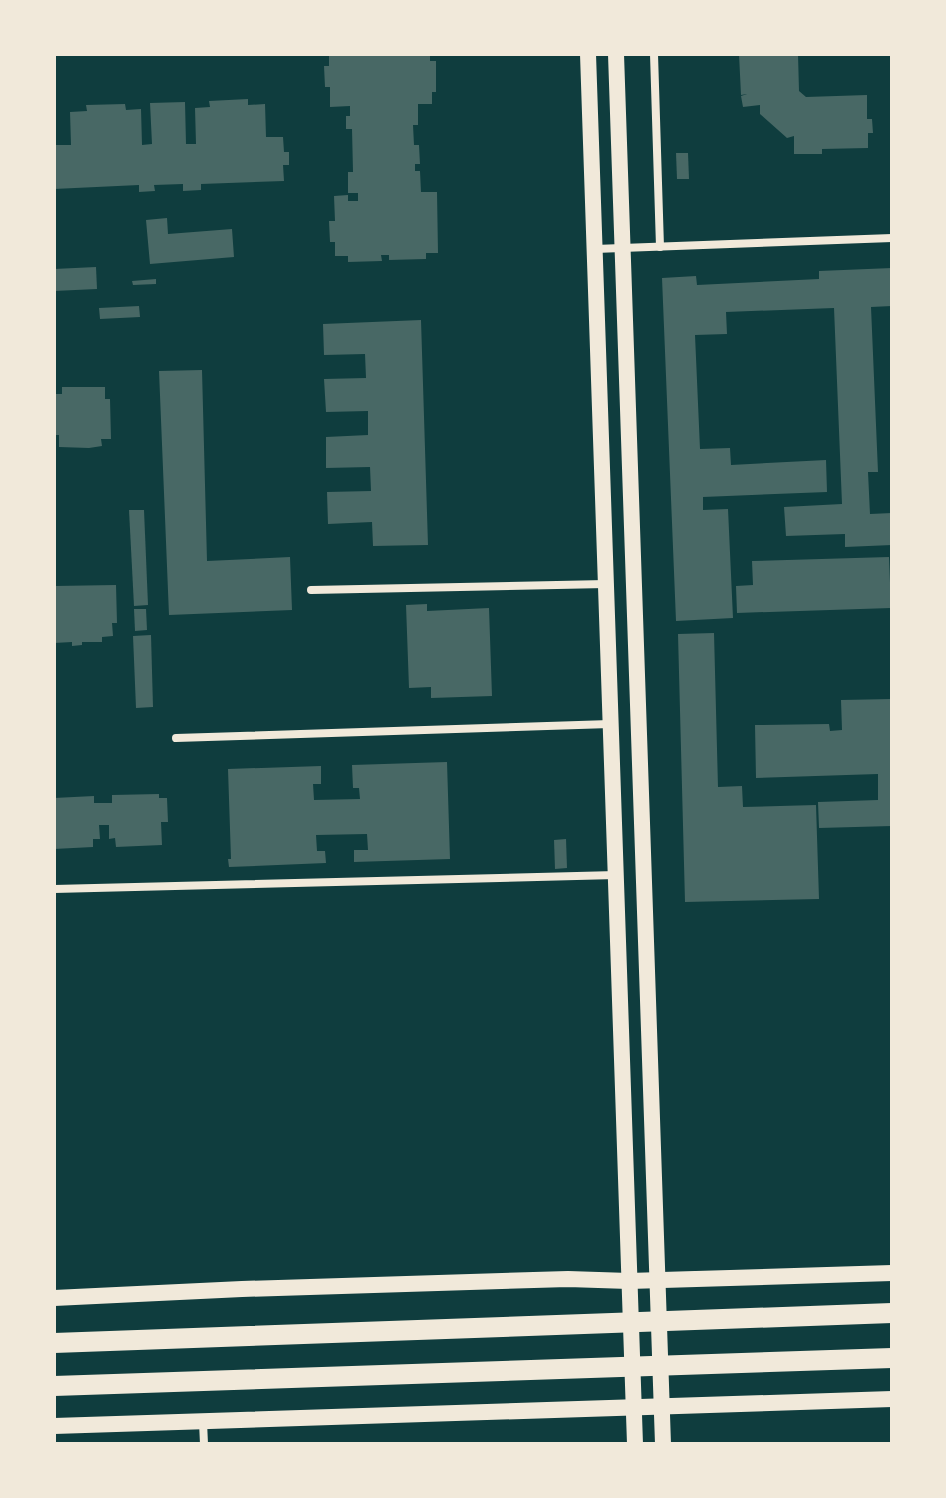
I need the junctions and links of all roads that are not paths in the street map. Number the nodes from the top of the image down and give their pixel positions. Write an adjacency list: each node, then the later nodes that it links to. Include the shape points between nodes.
1 (588, 54): 7 (main road)
2 (616, 54): 6 (main road)
3 (654, 54): 5 (street)
4 (892, 238): 5 (street)
5 (660, 247): 6 (street)
6 (622, 248): 7 (street); 15 (main road)
7 (594, 249): 8 (main road)
8 (606, 584): 9 (street); 10 (main road)
9 (311, 590)
10 (610, 724): 11 (street); 12 (main road)
11 (176, 738)
12 (616, 875): 13 (street); 16 (main road)
13 (54, 889)
14 (892, 1273): 15 (main road)
15 (658, 1280): 16 (main road); 23 (main road)
16 (629, 1281): 17 (main road); 24 (main road)
17 (54, 1298)
18 (892, 1313): 19 (main road)
19 (54, 1343)
20 (892, 1358): 21 (main road)
21 (54, 1386)
22 (892, 1399): 23 (main road)
23 (662, 1408): 24 (main road); 29 (main road)
24 (634, 1409): 25 (main road); 28 (main road)
25 (203, 1422): 26 (main road); 27 (street)
26 (54, 1426)
27 (204, 1444)
28 (635, 1444)
29 (663, 1444)

